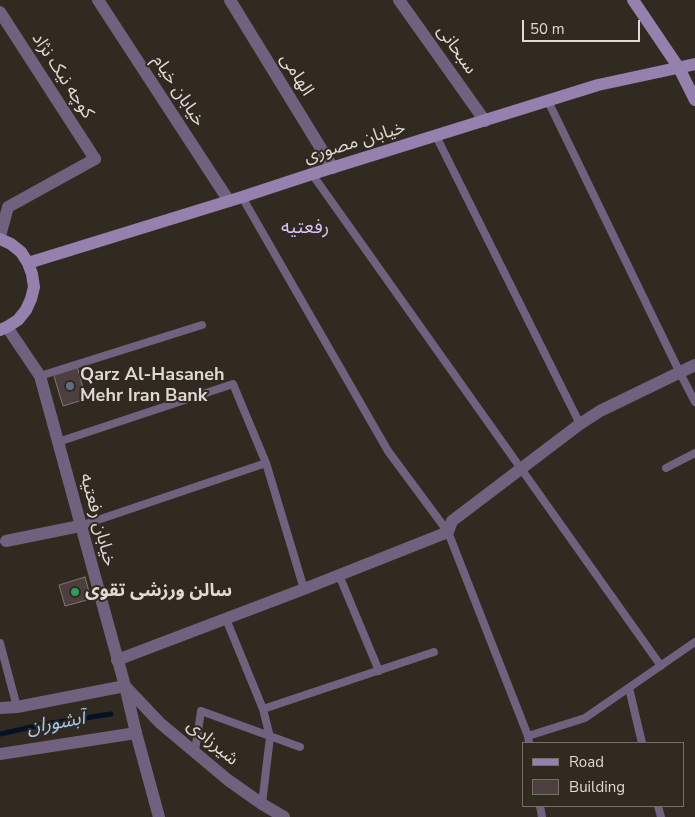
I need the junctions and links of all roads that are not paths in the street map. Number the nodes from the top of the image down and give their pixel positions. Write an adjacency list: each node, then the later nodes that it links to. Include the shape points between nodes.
1 (98, 0): 15 (street, خیابان خیام)
2 (230, 0): 12 (street, الهامی)
3 (399, 0): 10 (street, سبحانی)
4 (633, 0): 7 (main road)
5 (0, 12): 16 (street, کوچه نیک نژاد, via 95,159 8,208)
6 (695, 64): 7 (main road, خیابان مصوری)
7 (679, 68): 8 (main road); 9 (main road, خیابان مصوری, via 598,85)
8 (695, 100)
9 (548, 101): 10 (main road, خیابان مصوری); 21 (lane)
10 (485, 121): 11 (main road, خیابان مصوری)
11 (436, 136): 12 (main road, خیابان مصوری); 24 (lane)
12 (333, 168): 13 (main road, خیابان مصوری)
13 (312, 174): 14 (main road, خیابان مصوری); 28 (lane)
14 (242, 197): 15 (main road, خیابان مصوری); 31 (lane, via 388,451)
15 (229, 201): 17 (main road, خیابان مصوری)
16 (0, 238): 17 (main road, via 21,252)
17 (28, 262): 19 (main road, via 34,287 32,299 18,320)
18 (202, 325): 22 (lane)
19 (4, 328): 22 (street, خیابان رفعتیه)
20 (695, 366): 21 (street)
21 (680, 373): 23 (lane); 24 (street)
22 (40, 376): 25 (street, خیابان رفعتیه)
23 (695, 402)
24 (580, 424): 28 (street)
25 (58, 442): 27 (lane, via 232,384); 30 (street, خیابان رفعتیه)
26 (695, 453): 29 (lane)
27 (266, 463): 30 (lane); 34 (lane)
28 (521, 468): 31 (street, via 452,521); 40 (lane)
29 (666, 468)
30 (80, 526): 32 (street); 39 (street, خیابان رفعتیه)
31 (448, 532): 33 (street); 49 (lane)
32 (6, 541)
33 (339, 575): 34 (street); 41 (lane)
34 (304, 589): 35 (street)
35 (226, 619): 39 (street); 46 (lane)
36 (695, 642): 40 (lane)
37 (0, 643): 44 (lane)
38 (434, 652): 41 (lane)
39 (117, 660): 42 (street, خیابان رفعتیه)
40 (661, 666): 43 (lane)
41 (378, 671): 46 (lane)
42 (125, 686): 44 (street); 47 (street, خیابان رفعتیه); 52 (street, شیرزادی, via 160,723)
43 (629, 688): 49 (lane, via 585,718); 50 (lane)
44 (17, 707): 45 (street)
45 (0, 708)
46 (263, 709): 48 (lane)
47 (136, 733): 53 (street); 55 (street, خیابان رفعتیه)
48 (270, 737): 51 (lane); 52 (lane, via 201,712); 54 (lane)
49 (528, 740)
50 (642, 742)
51 (300, 747)
52 (195, 751): 54 (street, شیرزادی)
53 (0, 754)
54 (262, 804): 56 (street, شیرزادی)
55 (159, 817)
56 (284, 817)

